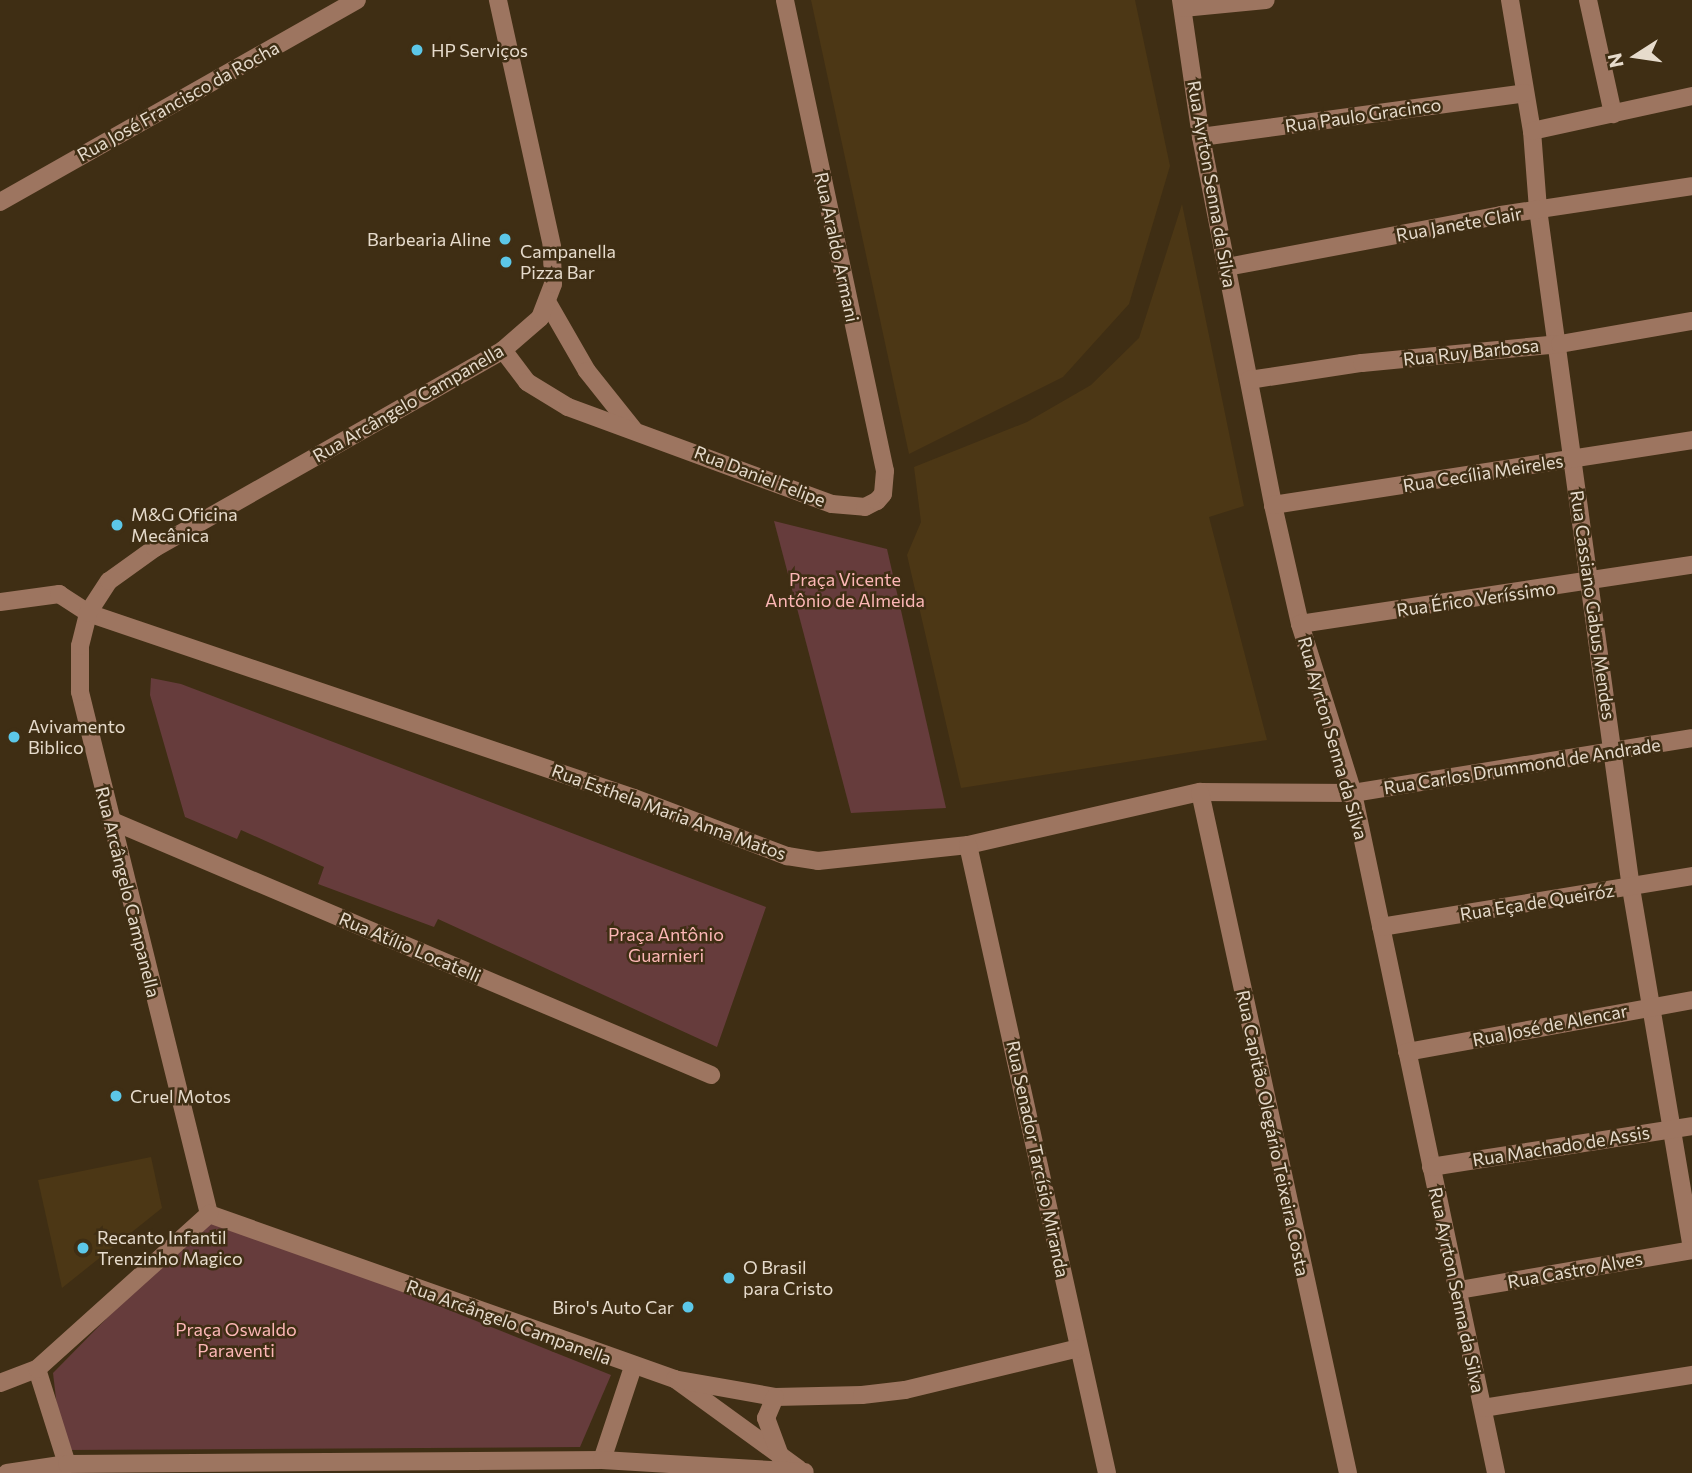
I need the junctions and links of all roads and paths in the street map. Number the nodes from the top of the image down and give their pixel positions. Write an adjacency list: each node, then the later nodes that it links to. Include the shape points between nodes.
1 (357, 0): 14 (street, Rua José Francisco da Rocha)
2 (498, 0): 17 (street, via 552,246 554,284)
3 (785, 0): 25 (street, Rua Araldo Armani, via 885,471)
4 (1266, 0): 7 (street)
5 (1510, 0): 8 (street, Rua Cassiano Gabus Mendes)
6 (1588, 0): 10 (street)
7 (1182, 4): 12 (street, Rua Ayrton Senna da Silva)
8 (1525, 93): 11 (street, Rua Cassiano Gabus Mendes); 12 (street, Rua Paulo Gracinco)
9 (1692, 96): 10 (street)
10 (1613, 114): 11 (street)
11 (1532, 131): 15 (street, Rua Cassiano Gabus Mendes)
12 (1201, 137): 16 (street, Rua Ayrton Senna da Silva)
13 (1692, 186): 15 (street, Rua Janete Clair)
14 (0, 202)
15 (1538, 209): 16 (street, Rua Janete Clair); 19 (street, Rua Cassiano Gabus Mendes)
16 (1227, 267): 21 (street, Rua Ayrton Senna da Silva)
17 (549, 305): 20 (street, Rua Arcângelo Campanella); 22 (street, via 587,372)
18 (1692, 321): 19 (street, Rua Ruy Barbosa)
19 (1560, 344): 21 (street, Rua Ruy Barbosa, via 1362,363); 24 (street, Rua Cassiano Gabus Mendes)
20 (503, 350): 22 (street, Rua Daniel Felipe, via 540,393); 30 (street, Rua Arcângelo Campanella, via 155,548 109,581)
21 (1249, 380): 26 (street, Rua Ayrton Senna da Silva)
22 (634, 430): 25 (street, Rua Daniel Felipe, via 832,504 865,507)
23 (1692, 440): 24 (street, Rua Cecília Meireles)
24 (1572, 459): 26 (street, Rua Cecília Meireles); 28 (street, Rua Cassiano Gabus Mendes)
25 (883, 494)
26 (1273, 505): 31 (street, Rua Ayrton Senna da Silva)
27 (1692, 565): 28 (street, Rua Érico Veríssimo)
28 (1588, 583): 31 (street, Rua Érico Veríssimo); 33 (street, Rua Cassiano Gabus Mendes)
29 (0, 602): 30 (street, Rua Esthela Maria Anna Matos, via 59,594)
30 (88, 613): 36 (street, Rua Arcângelo Campanella, via 80,646 80,692); 37 (street, Rua Esthela Maria Anna Matos, via 634,798 786,856 818,861)
31 (1300, 624): 35 (street, Rua Ayrton Senna da Silva)
32 (1692, 738): 33 (street, Rua Carlos Drummond de Andrade)
33 (1614, 752): 35 (street, Rua Carlos Drummond de Andrade); 39 (street, Rua Cassiano Gabus Mendes)
34 (1200, 792): 35 (street, Rua Esthela Maria Anna Matos); 37 (street, Rua Esthela Maria Anna Matos); 65 (street, Rua Capitão Olegário Teixeira Costa)
35 (1353, 793): 40 (street, Rua Ayrton Senna da Silva)
36 (110, 820): 44 (street, Rua Atílio Locatelli); 48 (street, Rua Arcângelo Campanella)
37 (968, 845): 51 (street, Rua Senador Tarcísio Miranda)
38 (1692, 876): 39 (street, Rua Eça de Queiróz)
39 (1631, 888): 40 (street, Rua Eça de Queiróz); 42 (street, Rua Cassiano Gabus Mendes)
40 (1381, 926): 43 (street, Rua Ayrton Senna da Silva)
41 (1692, 1000): 42 (street, Rua José de Alencar)
42 (1653, 1005): 43 (street, Rua José de Alencar); 46 (street, Rua Cassiano Gabus Mendes)
43 (1407, 1052): 47 (street, Rua Ayrton Senna da Silva)
44 (711, 1074)
45 (1692, 1126): 46 (street, Rua Machado de Assis)
46 (1671, 1129): 47 (street, Rua Machado de Assis); 49 (street, Rua Cassiano Gabus Mendes)
47 (1431, 1167): 50 (street, Rua Ayrton Senna da Silva)
48 (209, 1214): 52 (street, Rua Arcângelo Campanella); 53 (street)
49 (1692, 1250): 50 (street, Rua Castro Alves)
50 (1459, 1290): 58 (street, Rua Ayrton Senna da Silva)
51 (1078, 1348): 57 (street, via 905,1390); 64 (street, Rua Senador Tarcísio Miranda)
52 (633, 1367): 55 (street, Rua Arcângelo Campanella); 59 (street)
53 (37, 1369): 56 (street); 61 (street)
54 (1692, 1375): 58 (street)
55 (675, 1379): 57 (street); 60 (street, Rua Arcângelo Campanella)
56 (0, 1383)
57 (775, 1397): 60 (street, via 766,1418)
58 (1483, 1408): 66 (street, Rua Ayrton Senna da Silva)
59 (602, 1460): 61 (street); 63 (street)
60 (782, 1461): 63 (street, Rua Arcângelo Campanella)
61 (67, 1464): 62 (street)
62 (7, 1473)
63 (806, 1473)
64 (1107, 1473)
65 (1348, 1473)
66 (1496, 1473)

